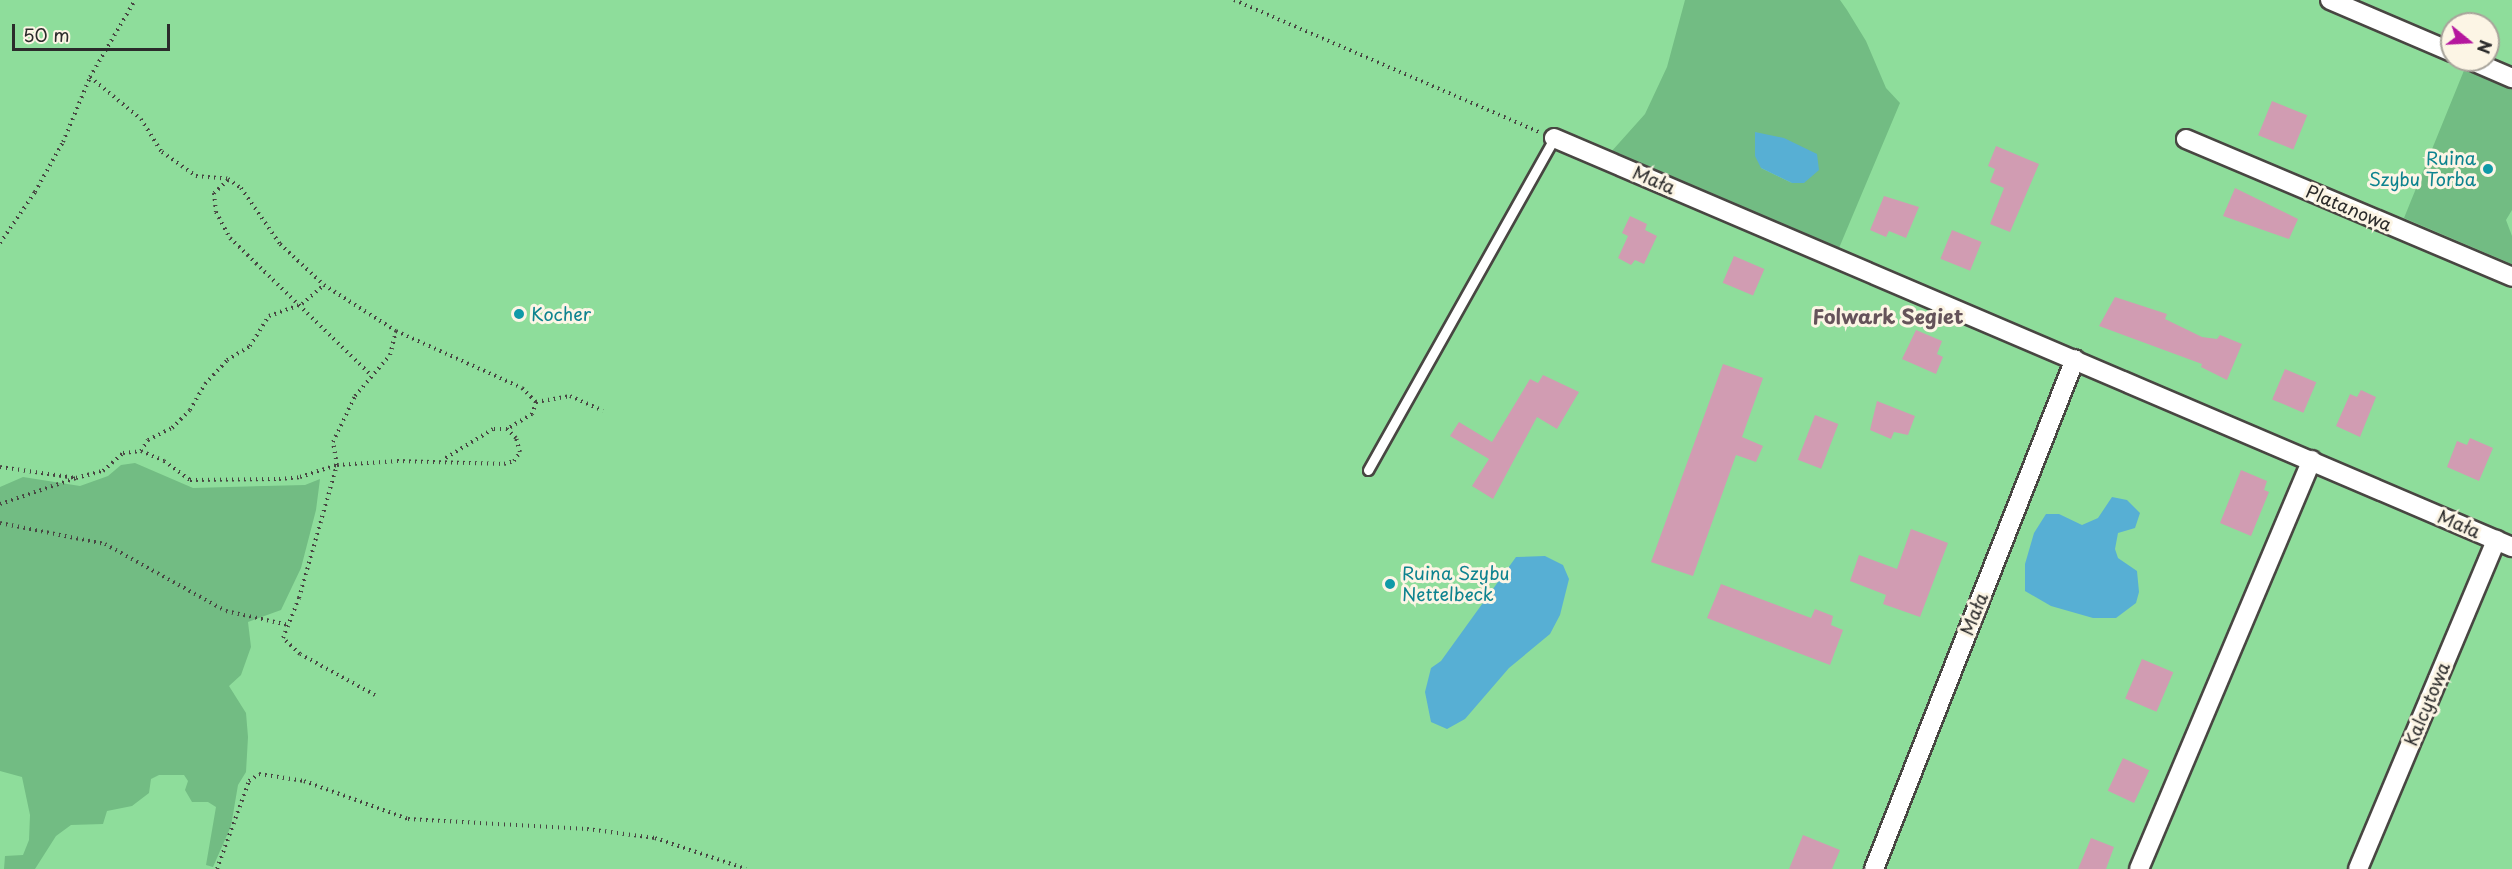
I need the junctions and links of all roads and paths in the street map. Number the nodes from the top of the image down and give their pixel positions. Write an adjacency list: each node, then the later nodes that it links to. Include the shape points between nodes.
1 (135, 0): 6 (path)
2 (1234, 0): 8 (path)
3 (2330, 0): 4 (street)
4 (2440, 47)
5 (2498, 72): 7 (street)
6 (90, 76): 10 (path, via 141,119 162,152 196,176); 11 (path, via 63,142)
7 (2512, 78)
8 (1554, 138): 16 (street, Mała); 26 (lane)
9 (2186, 139): 12 (street, Platanowa)
10 (228, 179): 13 (path, via 241,188 280,244); 14 (path, via 214,193 216,212 230,238 258,268)
11 (0, 243)
12 (2512, 276)
13 (324, 285): 14 (path); 15 (path)
14 (302, 304): 17 (path); 21 (path, via 269,316 250,346 227,360 172,428 148,440)
15 (396, 332): 17 (path, via 390,355); 18 (path, via 522,388)
16 (2075, 359): 23 (street, Mała); 35 (street, Mała)
17 (371, 375): 24 (path, via 355,396 333,442)
18 (536, 402): 19 (path, via 570,396); 20 (path, via 532,414)
19 (603, 411)
20 (507, 429): 22 (path, via 493,429); 22 (path, via 516,438 520,452 514,461 473,465)
21 (141, 451): 24 (path, via 164,461 190,480 300,477); 27 (path, via 123,453 103,471)
22 (444, 459): 24 (path)
23 (2312, 460): 30 (street, Mała); 36 (street)
24 (337, 465): 31 (path)
25 (0, 467): 27 (path)
26 (1368, 470)
27 (76, 478): 28 (path)
28 (0, 504)
29 (0, 524): 31 (path, via 105,544 226,611)
30 (2504, 543): 37 (street, Kalcytowa)
31 (288, 625): 32 (path, via 283,638 300,654)
32 (375, 696)
33 (217, 869): 34 (path, via 249,781 259,774 304,781 408,819 587,829 655,838)
34 (746, 869)
35 (1874, 869)
36 (2139, 869)
37 (2358, 869)

